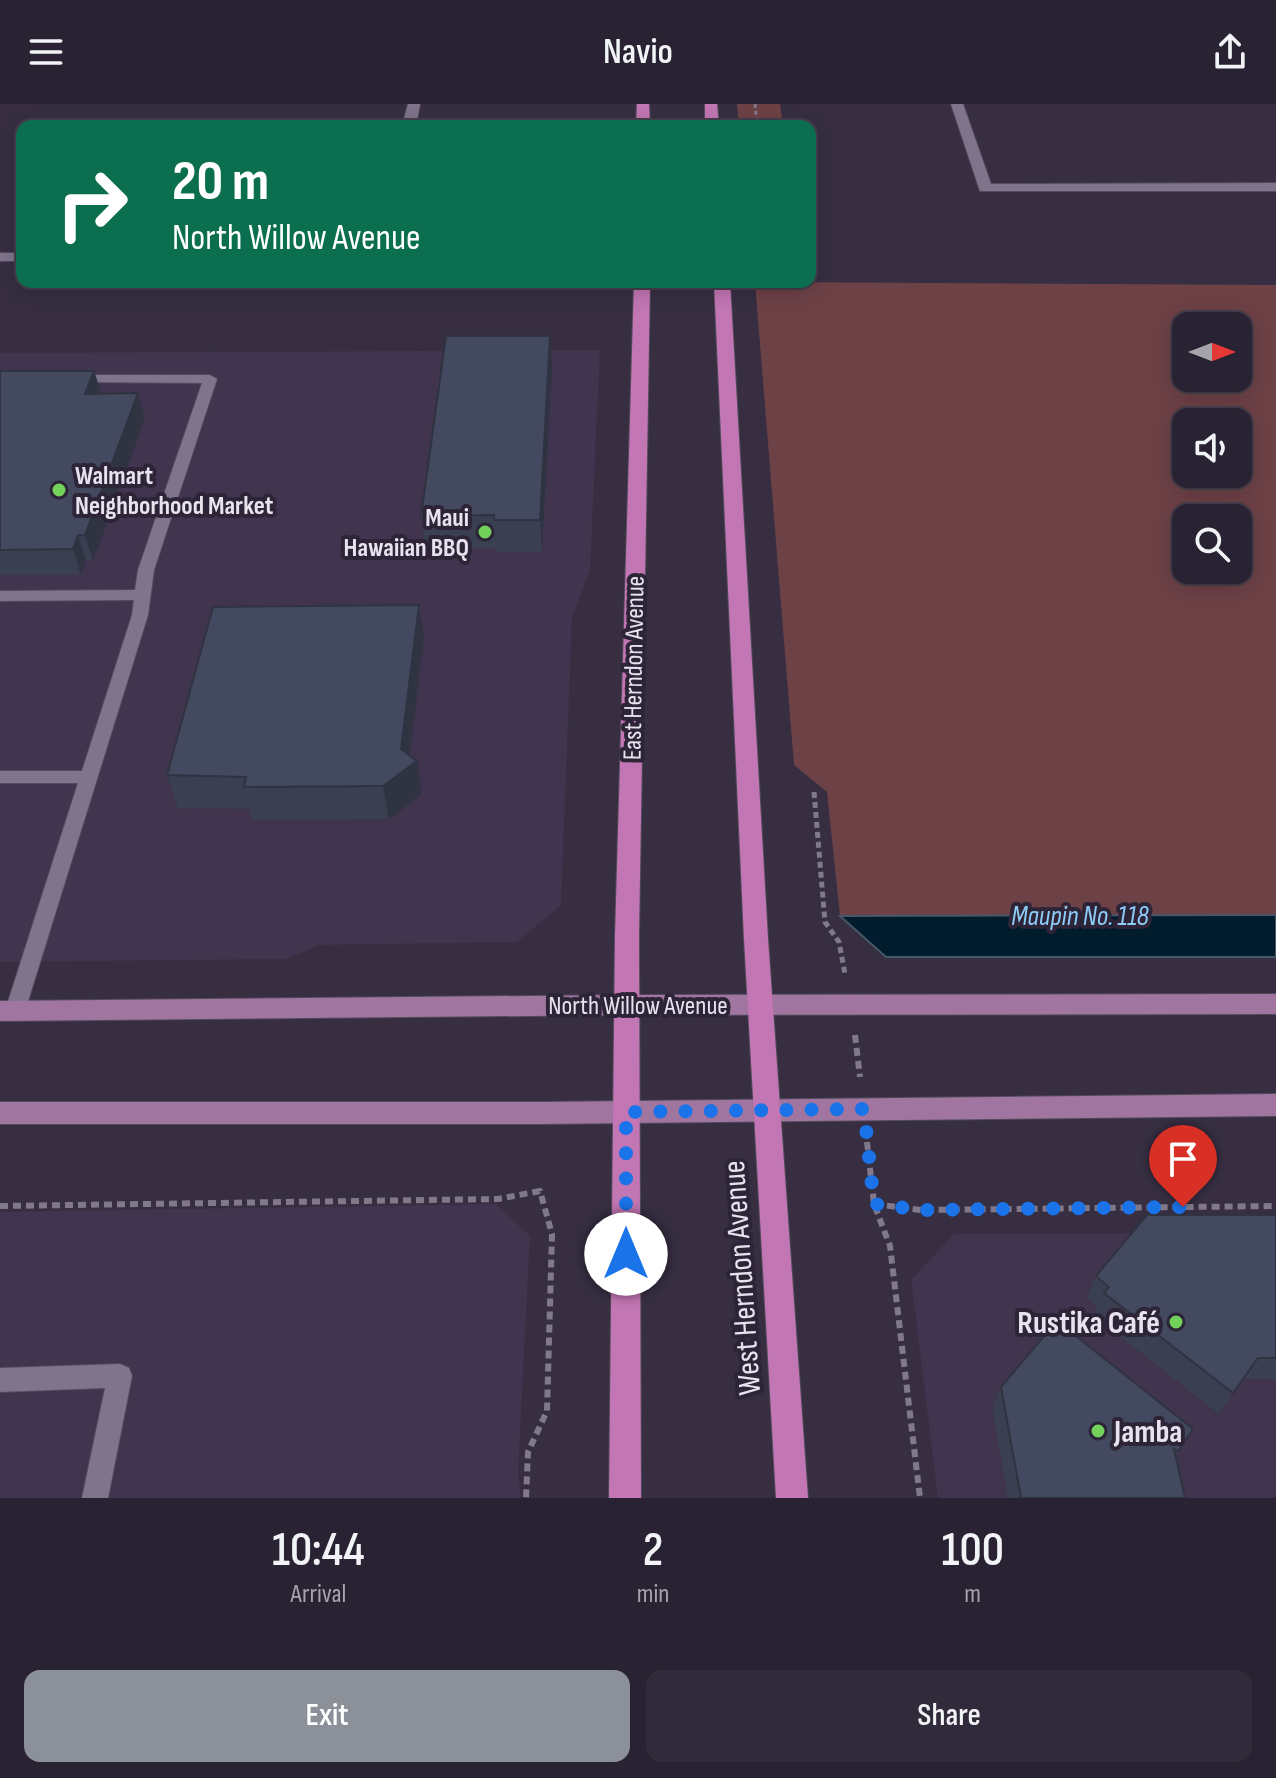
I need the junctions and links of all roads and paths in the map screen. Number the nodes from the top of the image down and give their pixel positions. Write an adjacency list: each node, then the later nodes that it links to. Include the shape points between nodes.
1 (957, 104): 2 (street, via 985,188)
2 (1276, 187)
3 (642, 288): 14 (main road, East Herndon Avenue)
4 (722, 288): 11 (main road)
5 (60, 379): 6 (lane, via 210,379 146,570)
6 (143, 595): 7 (lane); 9 (lane)
7 (0, 596)
8 (0, 777): 9 (lane)
9 (90, 777): 15 (lane)
10 (814, 792): 12 (path, via 825,922 839,942)
11 (760, 1004): 12 (main road, North Willow Avenue); 14 (main road, North Willow Avenue); 18 (main road, West Herndon Avenue)
12 (851, 1004): 13 (main road, North Willow Avenue); 17 (path)
13 (1276, 1004)
14 (626, 1005): 15 (main road, North Willow Avenue); 19 (main road, East Herndon Avenue)
15 (8, 1011)
16 (1276, 1105): 17 (main road)
17 (864, 1109): 18 (main road); 21 (path)
18 (766, 1110): 19 (main road); 28 (main road, West Herndon Avenue)
19 (626, 1112): 20 (main road); 27 (main road)
20 (0, 1113)
21 (874, 1204): 23 (path, via 921,1210); 29 (path, via 890,1246)
22 (0, 1206): 26 (path, via 498,1199 540,1191 552,1234 547,1411 525,1456)
23 (1276, 1206)
24 (0, 1380): 25 (lane, via 120,1376)
25 (95, 1498)
26 (526, 1498)
27 (625, 1498)
28 (792, 1498)
29 (920, 1498)

